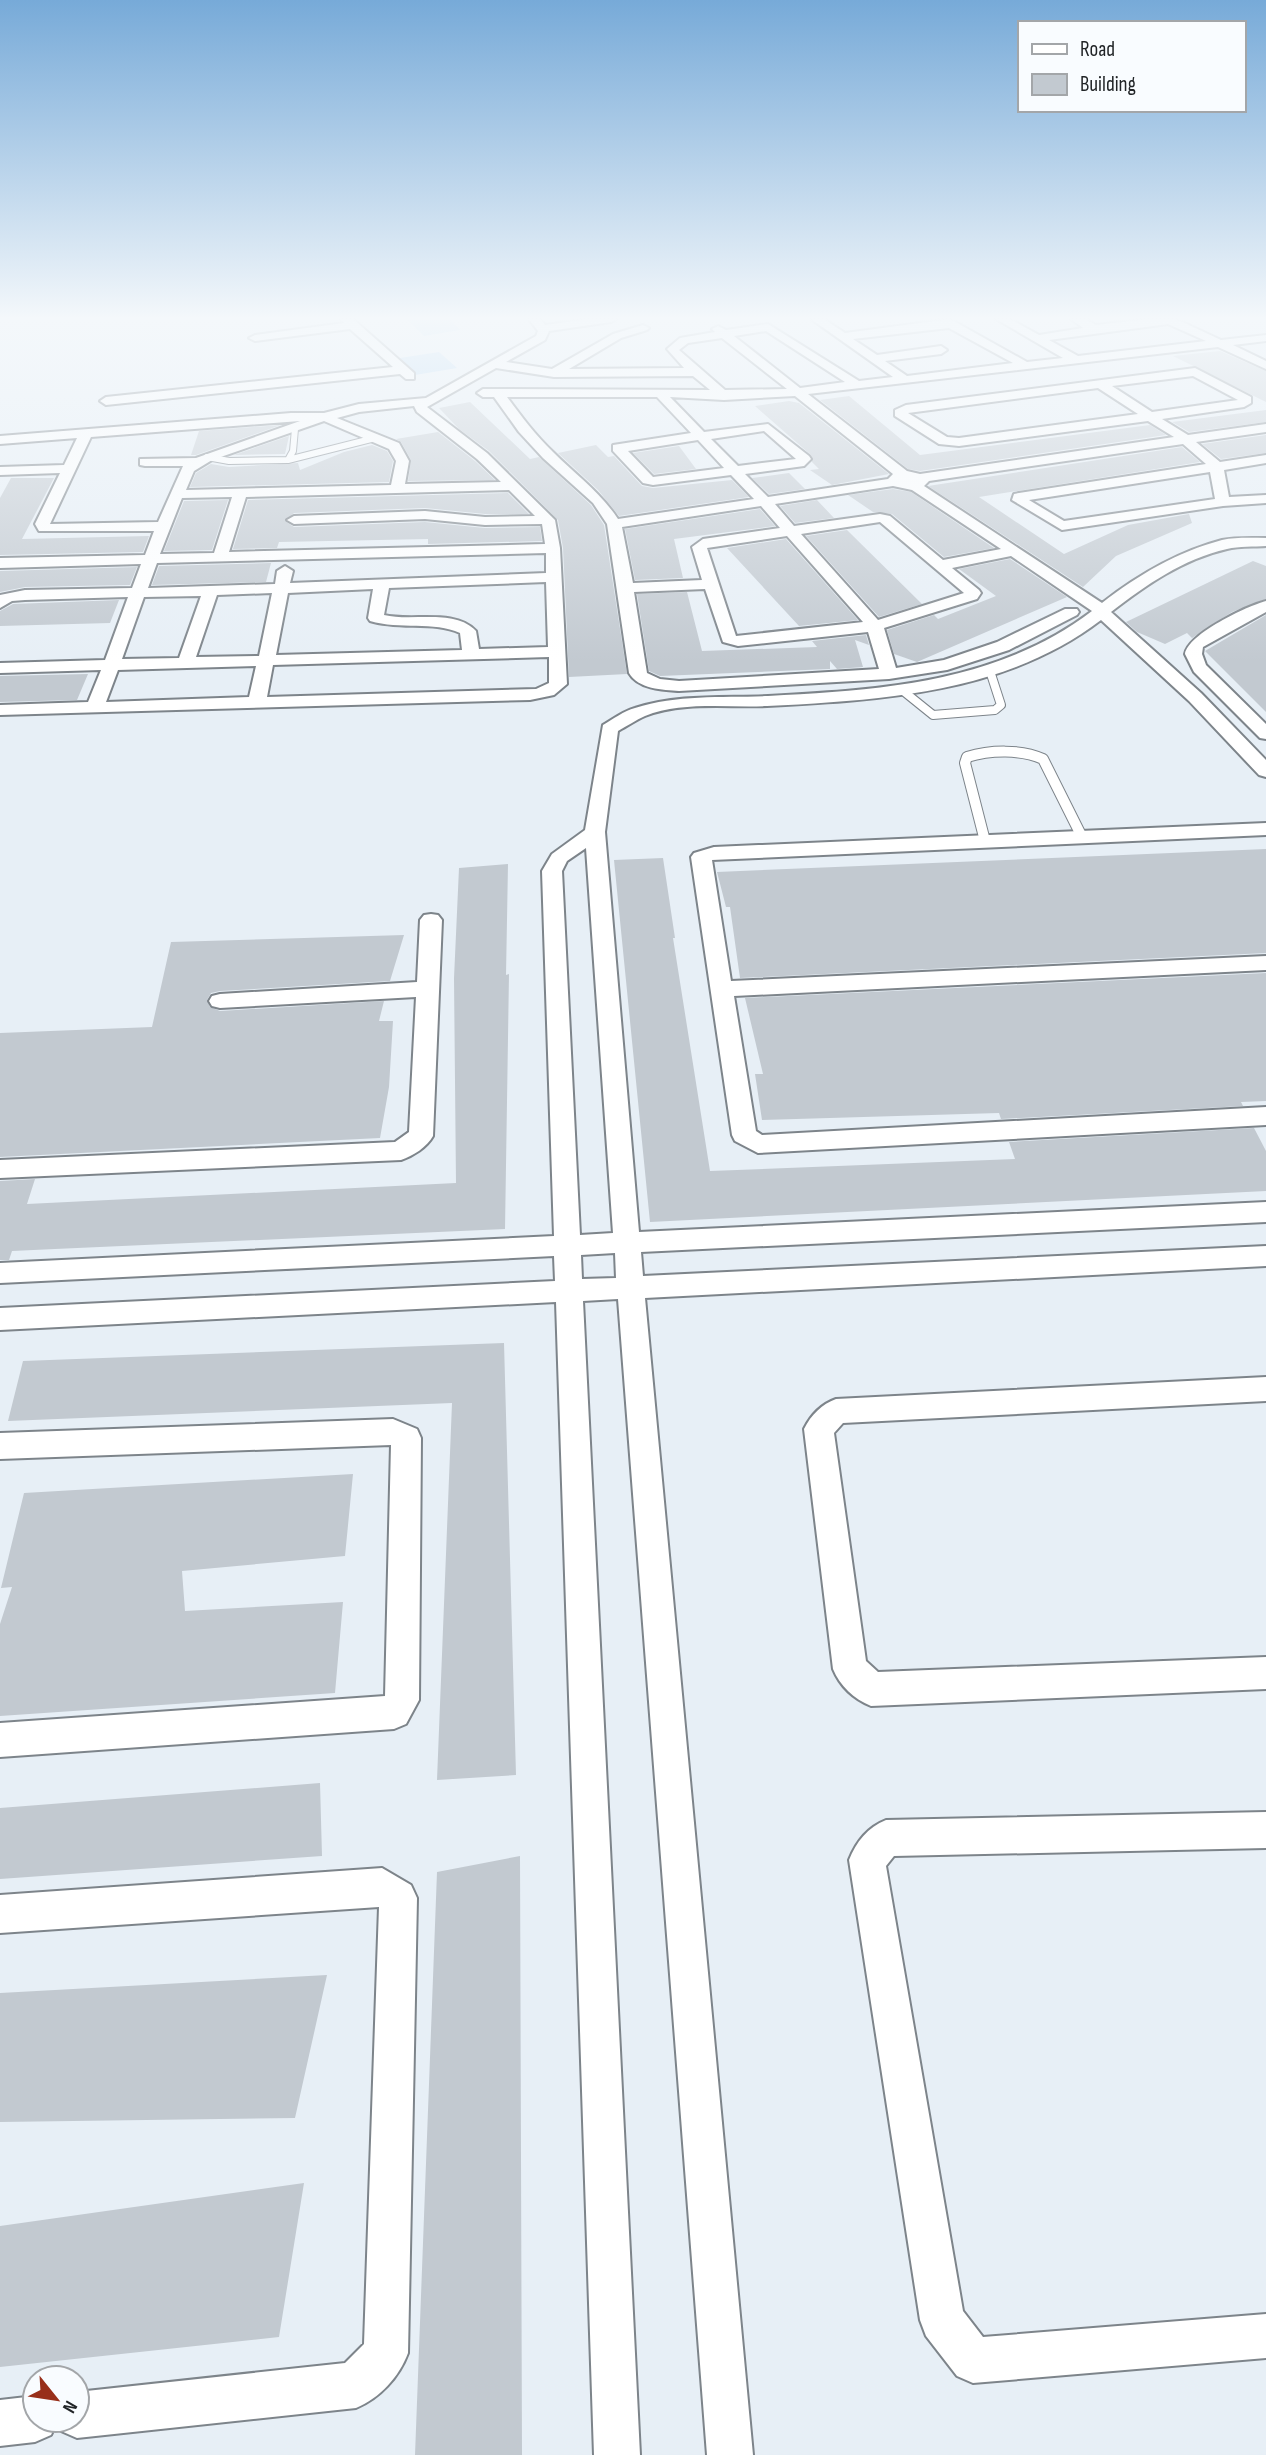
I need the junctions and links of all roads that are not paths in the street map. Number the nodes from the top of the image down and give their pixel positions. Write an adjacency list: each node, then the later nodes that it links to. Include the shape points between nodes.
1 (86, 433): 27 (street)
2 (84, 434): 23 (street)
3 (281, 434): 21 (street)
4 (295, 434): 24 (lane)
5 (365, 434): 17 (street)
6 (453, 434): 31 (street)
7 (529, 434): 40 (street, via 598,500)
8 (713, 434): 16 (street)
9 (774, 434): 28 (street, via 804,459)
10 (851, 434): 30 (street)
11 (932, 434): 12 (street, via 944,441 959,442)
12 (1026, 434)
13 (1069, 434): 20 (street)
14 (1176, 434): 18 (street)
15 (1225, 434): 18 (street)
16 (699, 435): 28 (street); 28 (street, via 618,448 653,481)
17 (376, 438): 24 (lane); 32 (street, via 394,446 403,457)
18 (1185, 439): 20 (street); 26 (street)
19 (0, 440): 23 (street)
20 (1096, 452): 29 (street); 30 (street)
21 (202, 459): 24 (lane); 25 (street); 35 (street, via 185,474)
22 (1266, 459): 26 (street)
23 (9, 460): 27 (street)
24 (288, 460)
25 (145, 462)
26 (1216, 466): 29 (street); 38 (street)
27 (67, 469): 41 (street, via 44,528)
28 (735, 471): 37 (street)
29 (1130, 478): 38 (street); 38 (street, via 1019,500 1062,526)
30 (908, 480): 37 (street); 47 (street)
31 (513, 486): 32 (street); 39 (street)
32 (397, 489): 33 (street)
33 (301, 490): 34 (street); 44 (street)
34 (241, 491): 35 (street); 48 (street)
35 (177, 494): 41 (street)
36 (1266, 499): 38 (street)
37 (764, 501): 40 (street); 43 (street)
38 (1223, 502): 42 (street)
39 (548, 520): 44 (street, via 485,522 425,515); 46 (street)
40 (614, 524): 57 (street)
41 (163, 526): 50 (street)
42 (1256, 529): 45 (street); 61 (street, via 1178,548 1127,573)
43 (789, 530): 52 (street, via 886,519); 55 (street, via 703,543 699,547); 63 (street)
44 (291, 538): 46 (street); 48 (street); 56 (street)
45 (1226, 544): 49 (street); 61 (street, via 1166,567)
46 (553, 548): 53 (street)
47 (1012, 551): 52 (street); 61 (street)
48 (220, 556): 50 (street)
49 (1256, 557)
50 (152, 558): 51 (street); 59 (street)
51 (0, 563)
52 (942, 565): 63 (street, via 973,593 971,596)
53 (553, 577): 54 (street); 64 (street)
54 (382, 582): 56 (street); 65 (street, via 376,618 462,627 468,631)
55 (710, 584): 57 (street); 63 (street, via 729,639)
56 (281, 588): 58 (street); 66 (street)
57 (626, 588): 71 (street, via 638,673 657,684)
58 (211, 591): 59 (street); 67 (street)
59 (137, 593): 60 (street, via 25,594); 68 (street)
60 (0, 603)
61 (1095, 606): 70 (street, via 1076,631); 71 (street, via 947,665); 77 (street, via 1195,697)
62 (1266, 606): 76 (street, via 1206,637 1192,650 1200,668)
63 (875, 626): 71 (street)
64 (558, 652): 65 (street); 73 (street, via 558,684 537,694)
65 (471, 654): 66 (street)
66 (266, 660): 67 (street); 73 (street)
67 (186, 663): 68 (street)
68 (112, 665): 69 (street); 74 (street)
69 (0, 668)
70 (990, 671): 72 (street); 72 (lane, via 1001,705 995,710 933,715)
71 (890, 674)
72 (902, 690): 79 (street, via 671,704 639,712 609,729)
73 (257, 704): 74 (street)
74 (95, 708): 75 (street)
75 (0, 709)
76 (1266, 734)
77 (1266, 771)
78 (1266, 829): 80 (street)
79 (595, 832): 90 (street); 91 (street, via 559,858 552,871)
80 (1082, 837): 81 (street); 81 (lane, via 1043,759 1026,753 976,755 967,757 965,763)
81 (985, 841): 85 (street, via 701,857)
82 (431, 920): 84 (street)
83 (1266, 963): 85 (street)
84 (427, 989): 86 (street); 88 (street, via 421,1136 401,1151)
85 (722, 989): 87 (street, via 744,1135 758,1144)
86 (220, 1001)
87 (1266, 1116)
88 (0, 1169)
89 (1266, 1212): 90 (street)
90 (626, 1242): 91 (street); 94 (street)
91 (567, 1246): 93 (street); 95 (street)
92 (1266, 1256): 94 (street)
93 (0, 1273)
94 (631, 1289): 95 (street); 108 (street)
95 (569, 1292): 96 (street); 107 (street)
96 (0, 1319)
97 (1266, 1389): 99 (street, via 836,1411 819,1429 850,1669 871,1689)
98 (0, 1446): 100 (street, via 393,1432 406,1438 402,1700 394,1712)
99 (1266, 1673)
100 (0, 1740)
101 (1266, 1830): 103 (street, via 886,1838 867,1860 942,2320 973,2360)
102 (0, 1914): 104 (street, via 382,1887 398,1898 386,2353 356,2385)
103 (1266, 2336)
104 (91, 2413)
105 (21, 2421): 106 (street)
106 (0, 2423)
107 (617, 2455)
108 (730, 2455)

